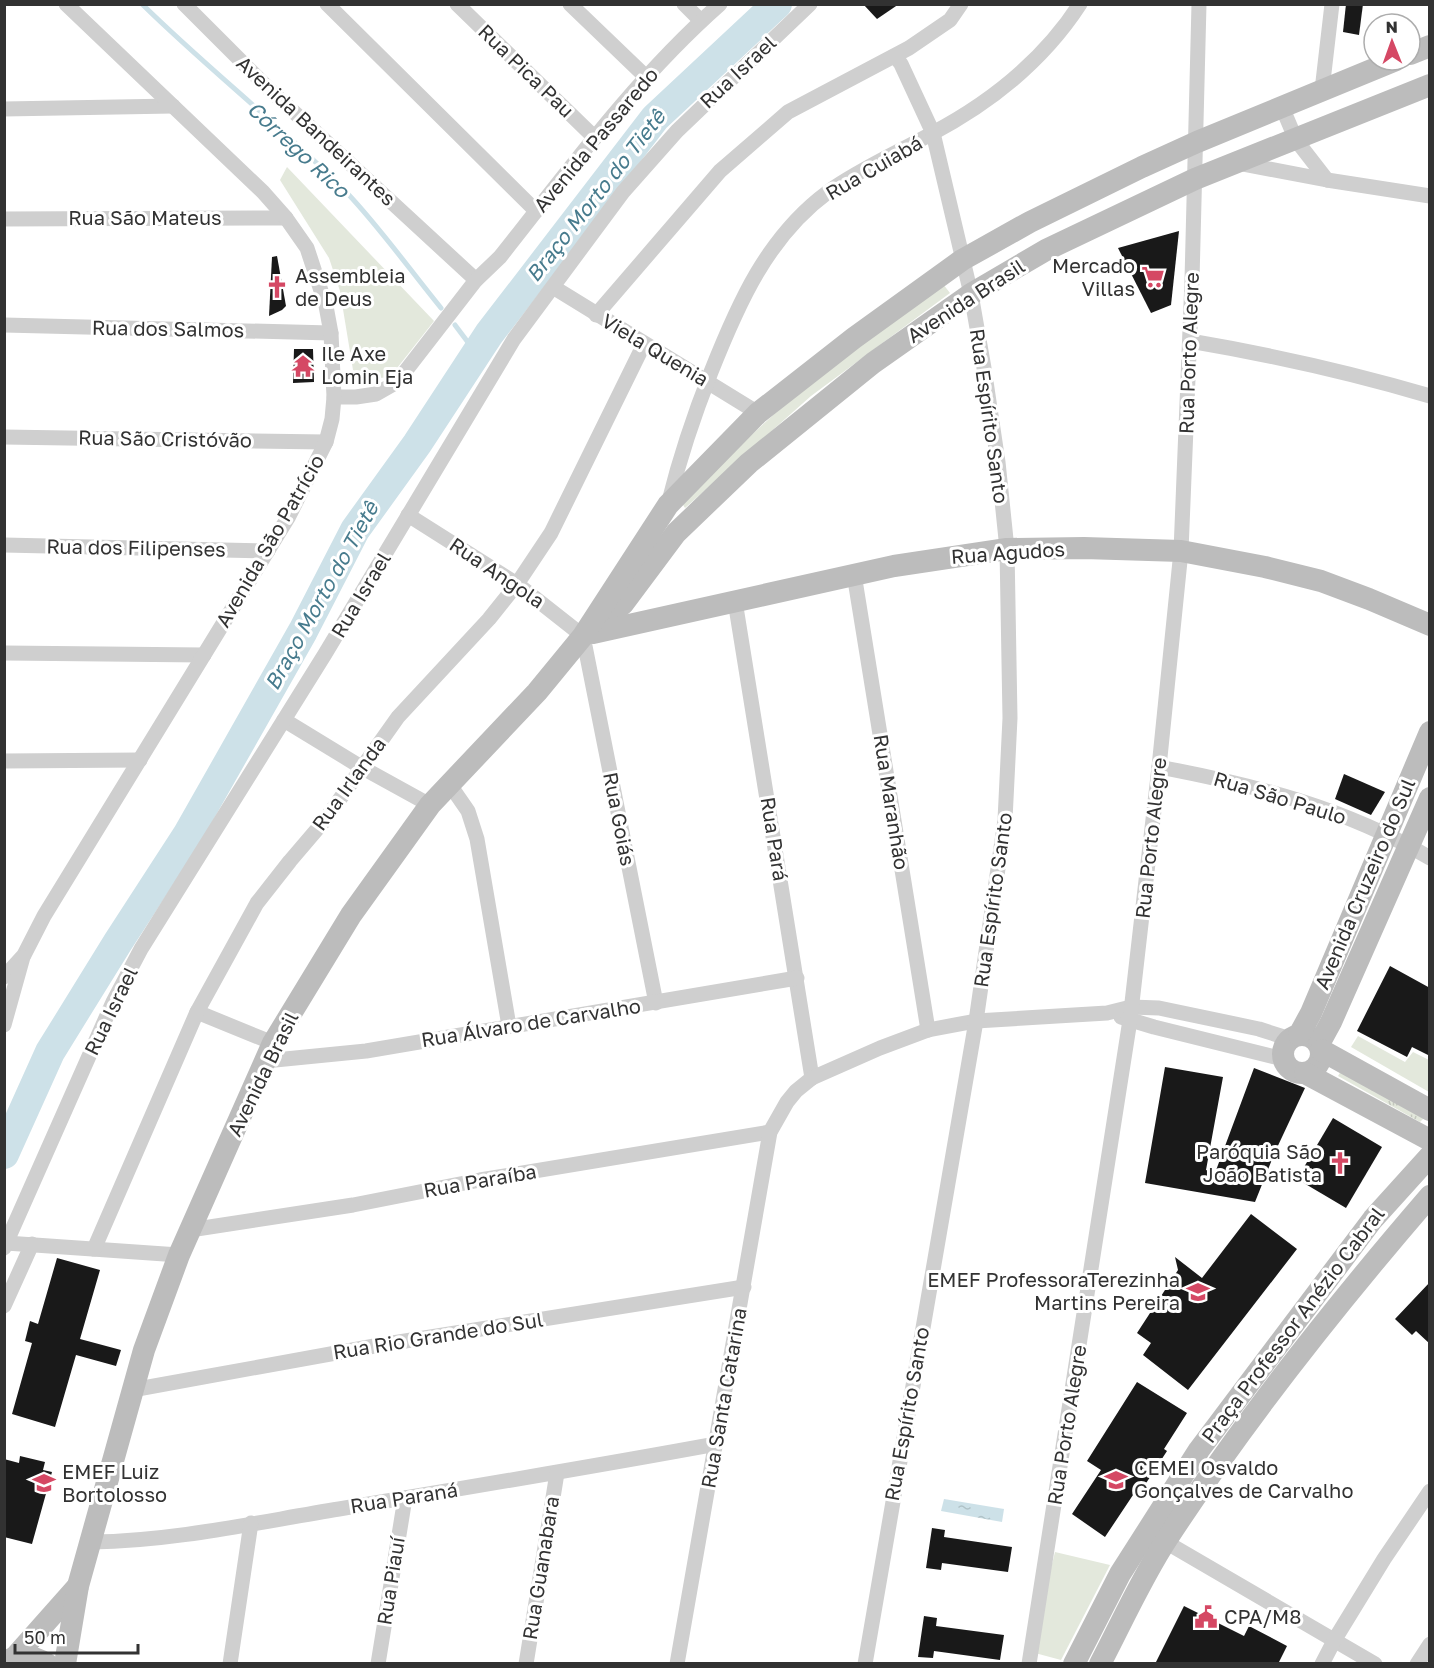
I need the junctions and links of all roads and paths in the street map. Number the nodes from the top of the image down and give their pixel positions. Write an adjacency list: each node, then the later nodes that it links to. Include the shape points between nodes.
1 (66, 4): 19 (street, Avenida São Patrício)
2 (184, 4): 34 (street, Avenida Bandeirantes, via 270,90)
3 (327, 4): 30 (street)
4 (457, 4): 23 (street, Rua Pica Pau)
5 (570, 4): 16 (street)
6 (684, 4): 13 (street)
7 (720, 4): 13 (street, Avenida Passaredo)
8 (810, 4): 35 (street, Rua Israel, via 676,131 622,192)
9 (961, 4): 14 (street, via 950,20)
10 (1080, 4): 22 (street, Rua Cuiabá, via 1038,57 986,101)
11 (1199, 4): 25 (street, Rua Porto Alegre)
12 (1332, 4): 18 (street)
13 (701, 21): 16 (street, Avenida Passaredo)
14 (898, 60): 22 (street, Rua Espírito Santo); 37 (street, via 788,112 742,150)
15 (1366, 72): 18 (main road, Avenida Brasil)
16 (646, 77): 23 (street, Avenida Passaredo)
17 (1430, 85): 24 (main road, Avenida Brasil)
18 (1322, 90): 20 (main road, Avenida Brasil)
19 (173, 106): 21 (street); 31 (street, Avenida São Patrício)
20 (1282, 107): 24 (street); 25 (main road, Avenida Brasil)
21 (4, 109)
22 (933, 133): 33 (street, Rua Espírito Santo); 42 (street, Rua Cuiabá, via 827,192 788,230 738,305)
23 (595, 138): 30 (street, Avenida Passaredo)
24 (1296, 140): 26 (main road, Avenida Brasil); 28 (street)
25 (1197, 142): 27 (street, Rua Porto Alegre); 33 (main road, Avenida Brasil, via 1030,222)
26 (1236, 163): 27 (main road, Avenida Brasil); 28 (street)
27 (1195, 179): 36 (main road, Avenida Brasil, via 1046,250); 40 (street, Rua Porto Alegre)
28 (1327, 180): 29 (street)
29 (1430, 196)
30 (536, 211): 34 (street, Avenida Passaredo, via 500,257)
31 (286, 218): 32 (street, Rua São Mateus); 39 (street, Avenida São Patrício, via 307,248)
32 (4, 219)
33 (962, 260): 36 (street, Rua Espírito Santo); 45 (main road, Avenida Brasil)
34 (476, 280): 44 (street, Avenida Passaredo, via 397,382 376,394)
35 (553, 287): 37 (street, Viela Quenia); 49 (street, Rua Israel, via 514,339)
36 (971, 294): 51 (street, Rua Espírito Santo, via 993,428); 56 (main road, Avenida Brasil, via 873,363 749,463 676,533)
37 (596, 315): 41 (street, Viela Quenia)
38 (4, 325): 39 (street, Rua dos Salmos)
39 (331, 333): 44 (street, Avenida São Patrício)
40 (1190, 340): 43 (street, via 1351,373); 53 (street, Rua Porto Alegre)
41 (644, 344): 42 (street, Viela Quenia); 55 (street, Rua Irlanda, via 551,533)
42 (708, 381): 45 (street, Viela Quenia); 48 (street, Rua Cuiabá, via 680,456)
43 (1430, 396)
44 (334, 397): 47 (street, Avenida São Patrício)
45 (758, 413): 48 (main road, Avenida Brasil)
46 (4, 436): 47 (street, Rua São Cristóvão)
47 (326, 442): 52 (street, Avenida São Patrício)
48 (668, 505): 60 (main road, Avenida Brasil)
49 (408, 515): 55 (street, Rua Angola); 63 (street, Rua Israel)
50 (4, 545): 52 (street, Rua dos Filipenses)
51 (1007, 549): 53 (main road, Rua Agudos); 54 (main road, Rua Agudos); 81 (street, Rua Espírito Santo, via 1009,774)
52 (268, 551): 62 (street, Avenida São Patrício)
53 (1181, 551): 59 (main road, Rua Agudos, via 1321,581); 68 (street, Rua Porto Alegre)
54 (854, 574): 57 (main road, Rua Agudos); 84 (street, Rua Maranhão)
55 (517, 584): 60 (street, Rua Angola); 67 (street, Rua Irlanda, via 404,710)
56 (634, 591): 58 (main road, via 634,607); 60 (main road, Avenida Brasil, via 620,608)
57 (735, 601): 58 (main road, Rua Agudos); 77 (street, Rua Pará)
58 (644, 621): 60 (main road, Rua Agudos)
59 (1430, 626)
60 (583, 636): 69 (main road, Avenida Brasil); 78 (street, Rua Goiás)
61 (4, 653): 62 (street)
62 (204, 655): 65 (street, Avenida São Patrício)
63 (284, 720): 67 (street); 95 (street, Rua Israel, via 141,949 113,1002)
64 (1430, 732): 72 (main road, Avenida Cruzeiro do Sul)
65 (140, 760): 66 (street); 75 (street, Avenida São Patrício)
66 (4, 761)
67 (361, 767): 71 (street); 79 (street, Rua Irlanda, via 325,820 257,903)
68 (1159, 767): 72 (street, Rua São Paulo, via 1282,794); 80 (street, Rua Porto Alegre)
69 (450, 785): 71 (main road, Avenida Brasil); 83 (street, via 468,811 477,839)
70 (1430, 798): 73 (main road, Avenida Cruzeiro do Sul)
71 (429, 806): 86 (main road, Avenida Brasil, via 351,915)
72 (1385, 834): 73 (street, Rua São Paulo); 85 (main road, Avenida Cruzeiro do Sul, via 1311,1013)
73 (1409, 845): 74 (street, Rua São Paulo); 85 (main road, Avenida Cruzeiro do Sul, via 1331,1022)
74 (1430, 858)
75 (24, 955): 76 (street, Avenida São Patrício); 82 (street)
76 (4, 977)
77 (797, 978): 78 (street, Rua Álvaro de Carvalho); 87 (street, Rua Pará)
78 (656, 1003): 83 (street, Rua Álvaro de Carvalho)
79 (197, 1012): 86 (street); 96 (street, Rua Irlanda)
80 (1131, 1014): 81 (street); 85 (street); 85 (street, via 1159,1008 1259,1029); 119 (street, Rua Porto Alegre)
81 (976, 1021): 84 (street); 118 (street, Rua Espírito Santo)
82 (4, 1025)
83 (509, 1026): 86 (street, Rua Álvaro de Carvalho, via 366,1051)
84 (928, 1030): 87 (street)
85 (1302, 1045): 88 (main road); 90 (main road, via 1289,1069 1305,1073)
86 (269, 1052): 93 (main road, Avenida Brasil)
87 (812, 1078): 89 (street, via 787,1102)
88 (1430, 1110)
89 (770, 1132): 93 (street, Rua Paraíba); 98 (street, Rua Santa Catarina)
90 (1430, 1140)
91 (1430, 1156): 106 (main road, Praça Professor Anézio Cabral, via 1373,1219 1198,1450)
92 (1430, 1196): 106 (main road, Praça Professor Anézio Cabral)
93 (190, 1230): 97 (main road, Avenida Brasil)
94 (32, 1244): 95 (street); 96 (street); 99 (street)
95 (5, 1246)
96 (94, 1249): 97 (street)
97 (179, 1255): 100 (main road, Avenida Brasil)
98 (744, 1287): 100 (street, Rua Rio Grande do Sul, via 380,1345); 101 (street, Rua Santa Catarina)
99 (4, 1306)
100 (132, 1390): 107 (main road, Avenida Brasil)
101 (716, 1444): 102 (street, Rua Paraná); 117 (street, Rua Santa Catarina)
102 (557, 1473): 104 (street, Rua Paraná); 116 (street, Rua Guanabara)
103 (1430, 1491): 109 (street)
104 (405, 1498): 105 (street, Rua Paraná); 115 (street, Rua Piauí)
105 (251, 1523): 107 (street, Rua Paraná); 114 (street)
106 (1155, 1536): 109 (street); 120 (main road, via 1120,1574); 121 (main road)
107 (92, 1542): 108 (main road, Avenida Brasil)
108 (78, 1586): 111 (main road, Avenida Brasil); 113 (main road, Avenida Brasil)
109 (1335, 1639): 122 (street); 123 (street)
110 (1430, 1644): 124 (street)
111 (10, 1659): 112 (main road, via 28,1656)
112 (47, 1664)
113 (65, 1664)
114 (230, 1664)
115 (378, 1664)
116 (525, 1664)
117 (677, 1664)
118 (865, 1664)
119 (1029, 1664)
120 (1074, 1664)
121 (1100, 1664)
122 (1322, 1664)
123 (1376, 1664)
124 (1418, 1664)

